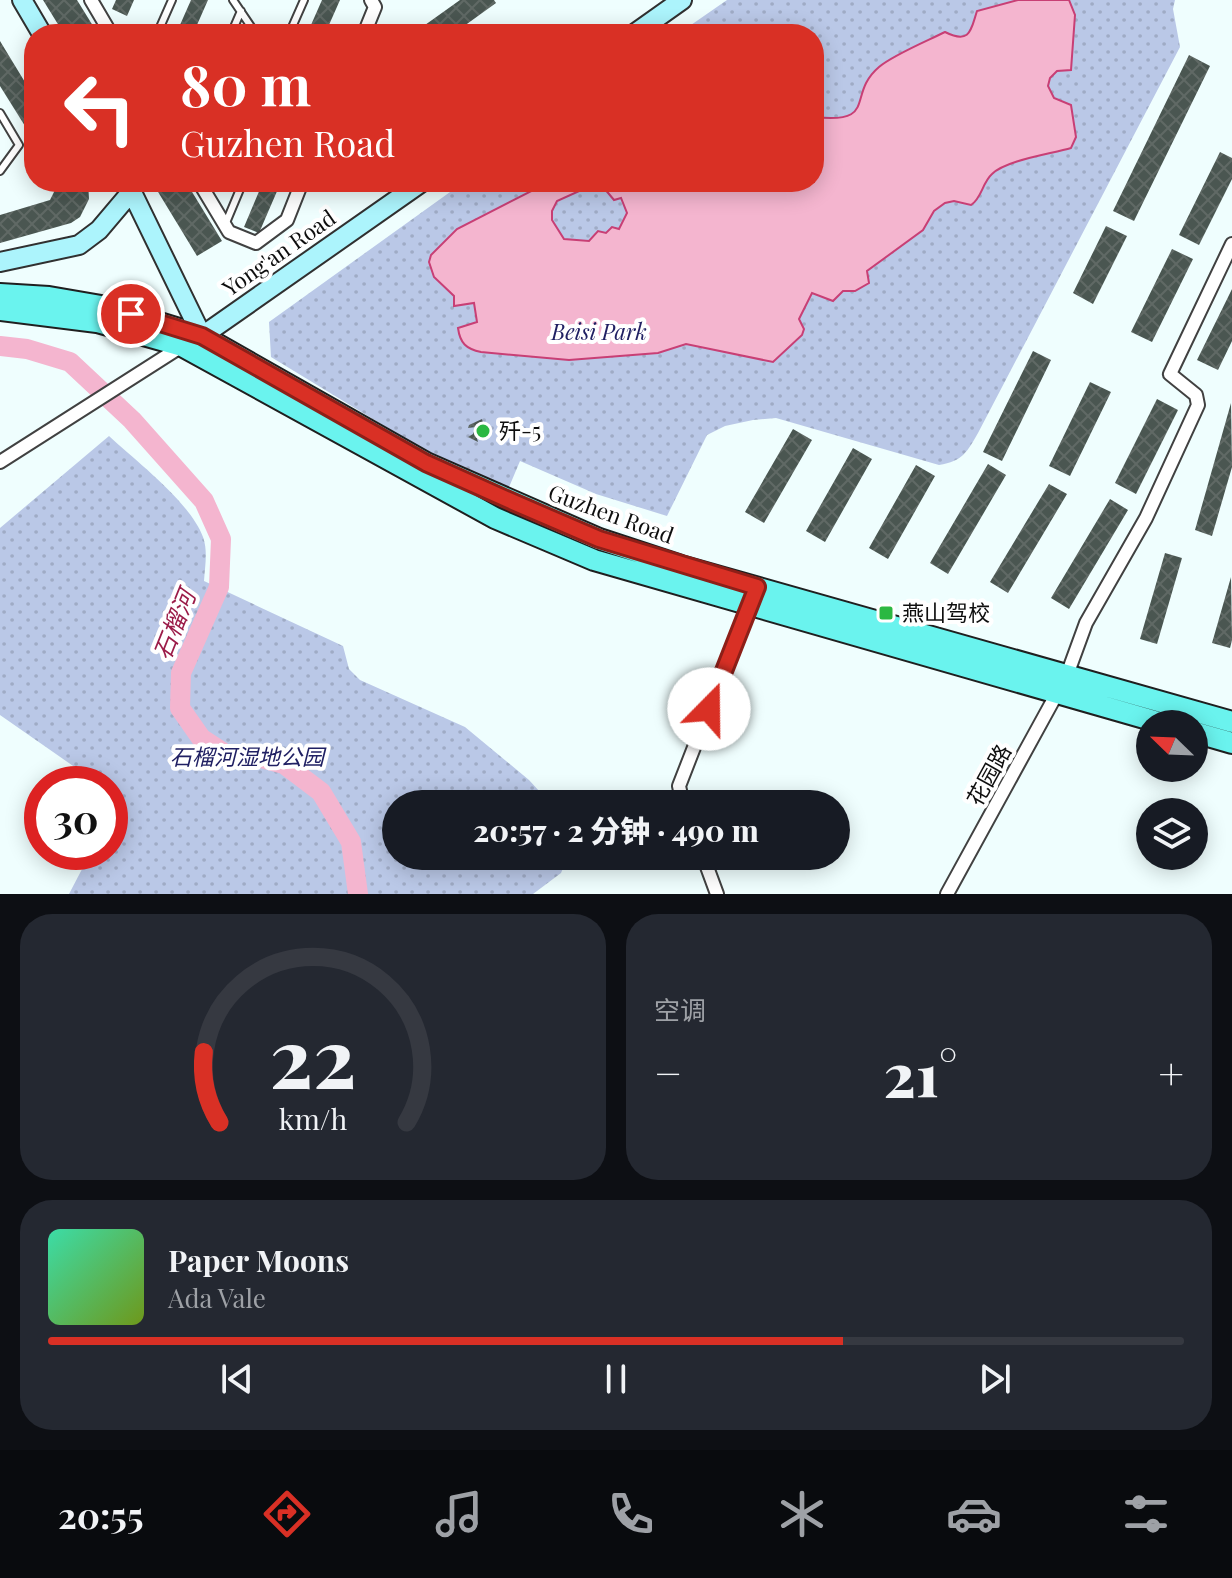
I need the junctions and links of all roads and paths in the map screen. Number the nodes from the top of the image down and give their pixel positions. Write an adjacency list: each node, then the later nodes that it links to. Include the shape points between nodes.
1 (22, 0): 9 (main road)
2 (92, 0): 10 (street)
3 (172, 0): 11 (lane)
4 (233, 0): 8 (lane)
5 (304, 0): 14 (lane)
6 (371, 0): 15 (street, via 375,7)
7 (682, 0): 16 (main road)
8 (241, 11): 12 (lane); 13 (lane)
9 (36, 24)
10 (105, 24)
11 (161, 24)
12 (235, 24)
13 (249, 24)
14 (293, 24)
15 (368, 24)
16 (648, 24)
17 (0, 113): 18 (lane, via 19,145)
18 (0, 171)
19 (126, 192): 27 (main road, via 99,230 79,245)
20 (133, 192): 30 (main road)
21 (205, 192): 25 (street)
22 (239, 192): 25 (lane)
23 (298, 192): 25 (street, via 287,220 256,243 229,232)
24 (408, 192): 30 (main road, Yong'an Road)
25 (225, 225)
26 (1232, 244): 34 (street, 花园路, via 1170,374 1196,395 1198,405 1146,518 1086,623)
27 (0, 262)
28 (0, 294): 30 (main road, Guzhen Road, via 107,307)
29 (0, 310): 31 (main road, Guzhen Road, via 97,322)
30 (202, 336): 31 (main road, Yong'an Road); 33 (main road, Guzhen Road, via 426,463 599,539)
31 (182, 346): 32 (street); 33 (main road, Guzhen Road, via 495,518 594,560)
32 (0, 462)
33 (753, 596): 34 (main road, Guzhen Road); 39 (street)
34 (1062, 684): 35 (main road, Guzhen Road); 36 (main road, Guzhen Road); 42 (street, 花园路)
35 (1136, 713)
36 (1232, 722)
37 (1208, 736): 38 (main road)
38 (1232, 743)
39 (680, 790)
40 (708, 870): 41 (street)
41 (715, 893)
42 (947, 894)

